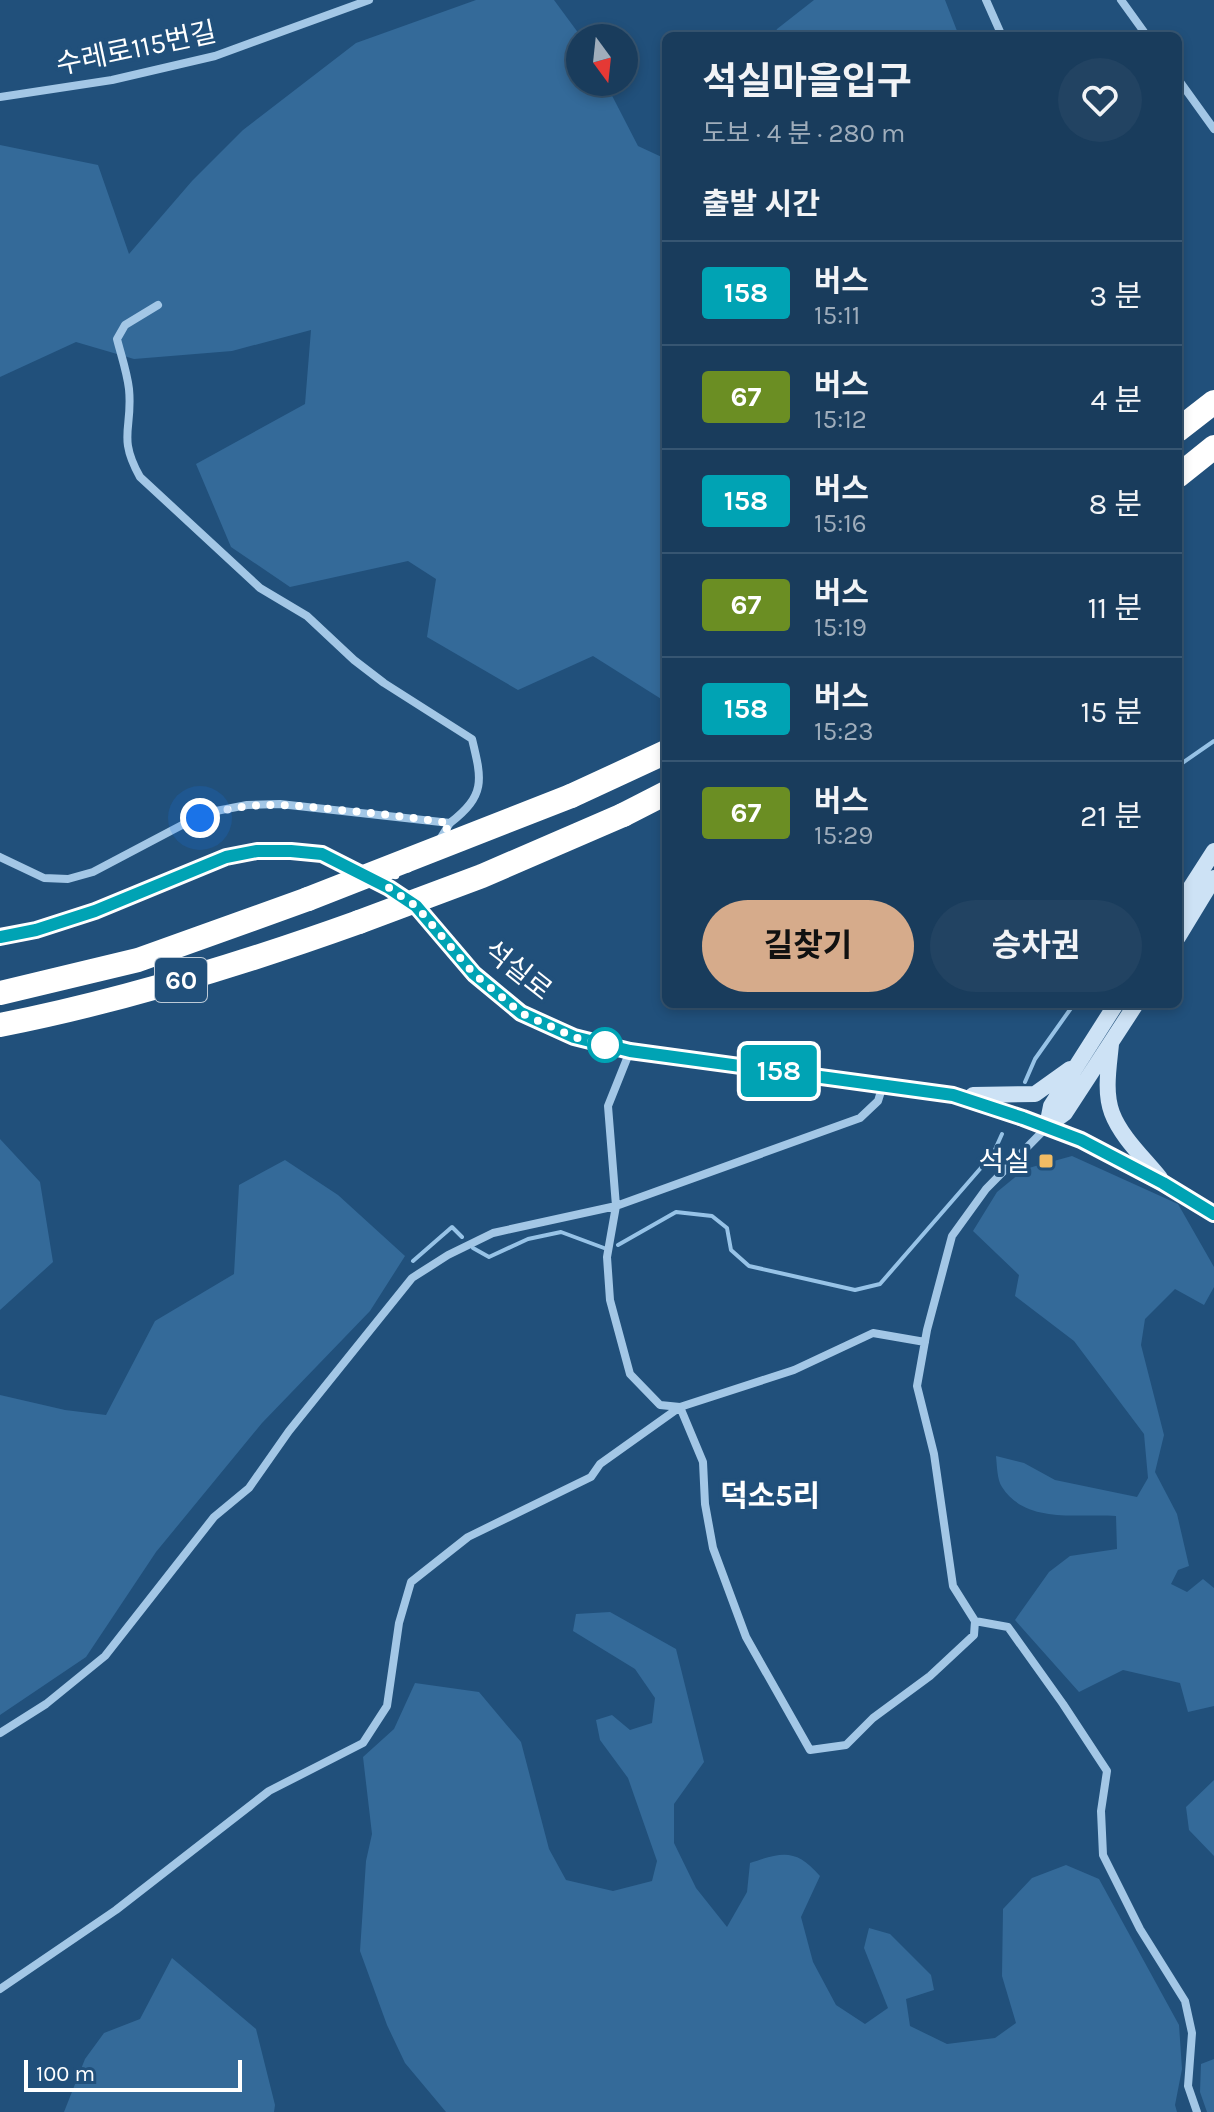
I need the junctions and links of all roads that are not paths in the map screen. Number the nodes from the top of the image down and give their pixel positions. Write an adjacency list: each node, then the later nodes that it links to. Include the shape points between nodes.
1 (369, 0): 7 (street, 수레로115번길, via 215,56 112,80)
2 (986, 0): 4 (street)
3 (1121, 0): 5 (street)
4 (1000, 32)
5 (1144, 32)
6 (1182, 85): 8 (street)
7 (0, 97)
8 (1214, 129)
9 (158, 305): 16 (street, via 125,325 117,339 129,391 125,435 140,477 260,588 307,616 384,683 472,739 479,792)
10 (1214, 402): 11 (highway)
11 (1182, 427)
12 (1214, 447): 13 (highway)
13 (1182, 473)
14 (662, 754): 24 (highway, 60, bridge, via 571,796 308,899 138,960)
15 (662, 795): 27 (highway, 60, bridge, via 482,876 254,960)
16 (450, 823): 18 (street, via 247,805 184,824 93,872 68,879 44,878); 20 (street, via 431,856 394,876)
17 (1214, 851): 21 (main road)
18 (0, 857)
19 (1214, 878): 22 (main road)
20 (389, 888): 23 (main road, 석실로, via 322,854 257,851 226,857 95,911); 29 (main road, 석실로, via 416,906 474,974 521,1013 574,1037)
21 (1182, 901)
22 (1182, 930)
23 (0, 937)
24 (0, 993)
25 (1113, 1008): 30 (main road)
26 (1134, 1008): 28 (main road)
27 (0, 1025)
28 (1111, 1044): 33 (main road, via 1065,1113); 34 (main road, via 1111,1111)
29 (630, 1051): 31 (main road, 석실로); 35 (street, via 608,1106)
30 (1078, 1063): 32 (main road, via 1035,1094); 33 (main road, via 1051,1106)
31 (884, 1085): 32 (main road, 석실로); 35 (street, via 878,1101 860,1118)
32 (953, 1095): 33 (main road, 석실로)
33 (1047, 1126): 34 (main road, 석실로); 37 (street, via 986,1189 952,1236)
34 (1163, 1183): 36 (main road, 석실로)
35 (616, 1206): 38 (street, via 607,1257 610,1300 630,1374 660,1405); 40 (street, via 493,1233 412,1278 249,1488 214,1517 105,1656)
36 (1214, 1214)
37 (925, 1342): 38 (street, via 873,1333 794,1370); 39 (street, via 917,1386 934,1454 953,1586)
38 (680, 1407): 39 (street, via 703,1462 713,1548 746,1637 810,1750 846,1745 974,1635); 41 (street, via 600,1464 591,1477 468,1537 411,1582 387,1706 363,1743 269,1791 116,1910)
39 (975, 1621): 42 (street, via 1008,1627 1107,1771 1101,1811 1103,1855 1185,2001 1192,2033 1188,2086)
40 (0, 1733)
41 (0, 1989)
42 (1197, 2112)

